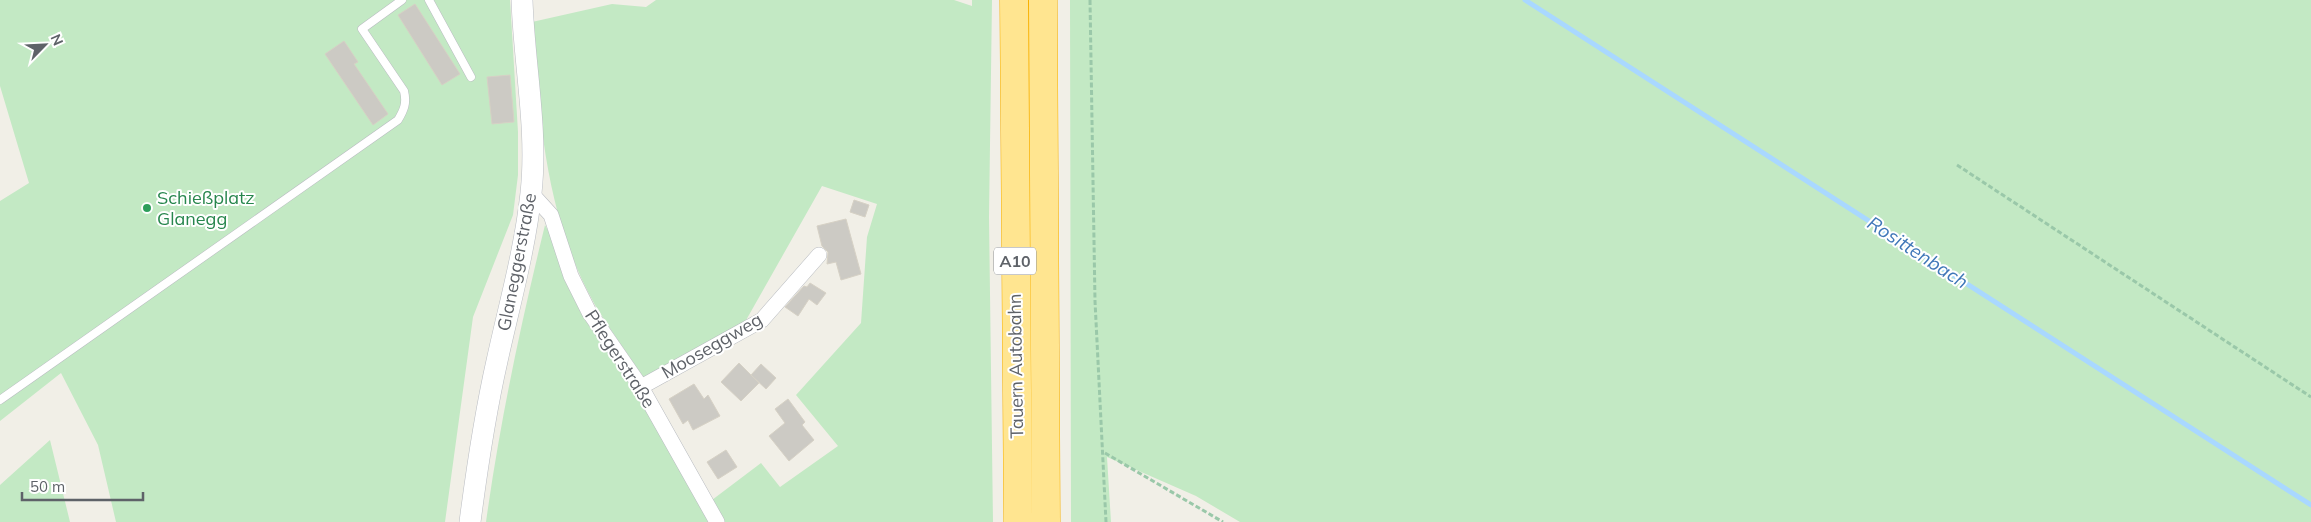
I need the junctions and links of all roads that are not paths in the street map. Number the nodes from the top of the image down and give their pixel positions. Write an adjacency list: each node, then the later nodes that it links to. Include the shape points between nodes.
1 (402, 0): 10 (lane, via 362,29 404,91 404,109 398,120)
2 (429, 0): 6 (lane)
3 (522, 0): 7 (street, Glaneggerstraße, via 531,101)
4 (1014, 0): 13 (highway, Tauern Autobahn / A10)
5 (1043, 0): 14 (highway, Tauern Autobahn / A10)
6 (471, 77)
7 (531, 193): 9 (street, Pflegerstraße, via 551,215 572,276 589,312); 11 (street, Glaneggerstraße, via 483,425)
8 (819, 255): 9 (street, Mooseggweg, via 762,320)
9 (640, 387): 12 (street, Pflegerstraße)
10 (0, 400)
11 (470, 522)
12 (717, 522)
13 (1018, 522)
14 (1046, 522)

